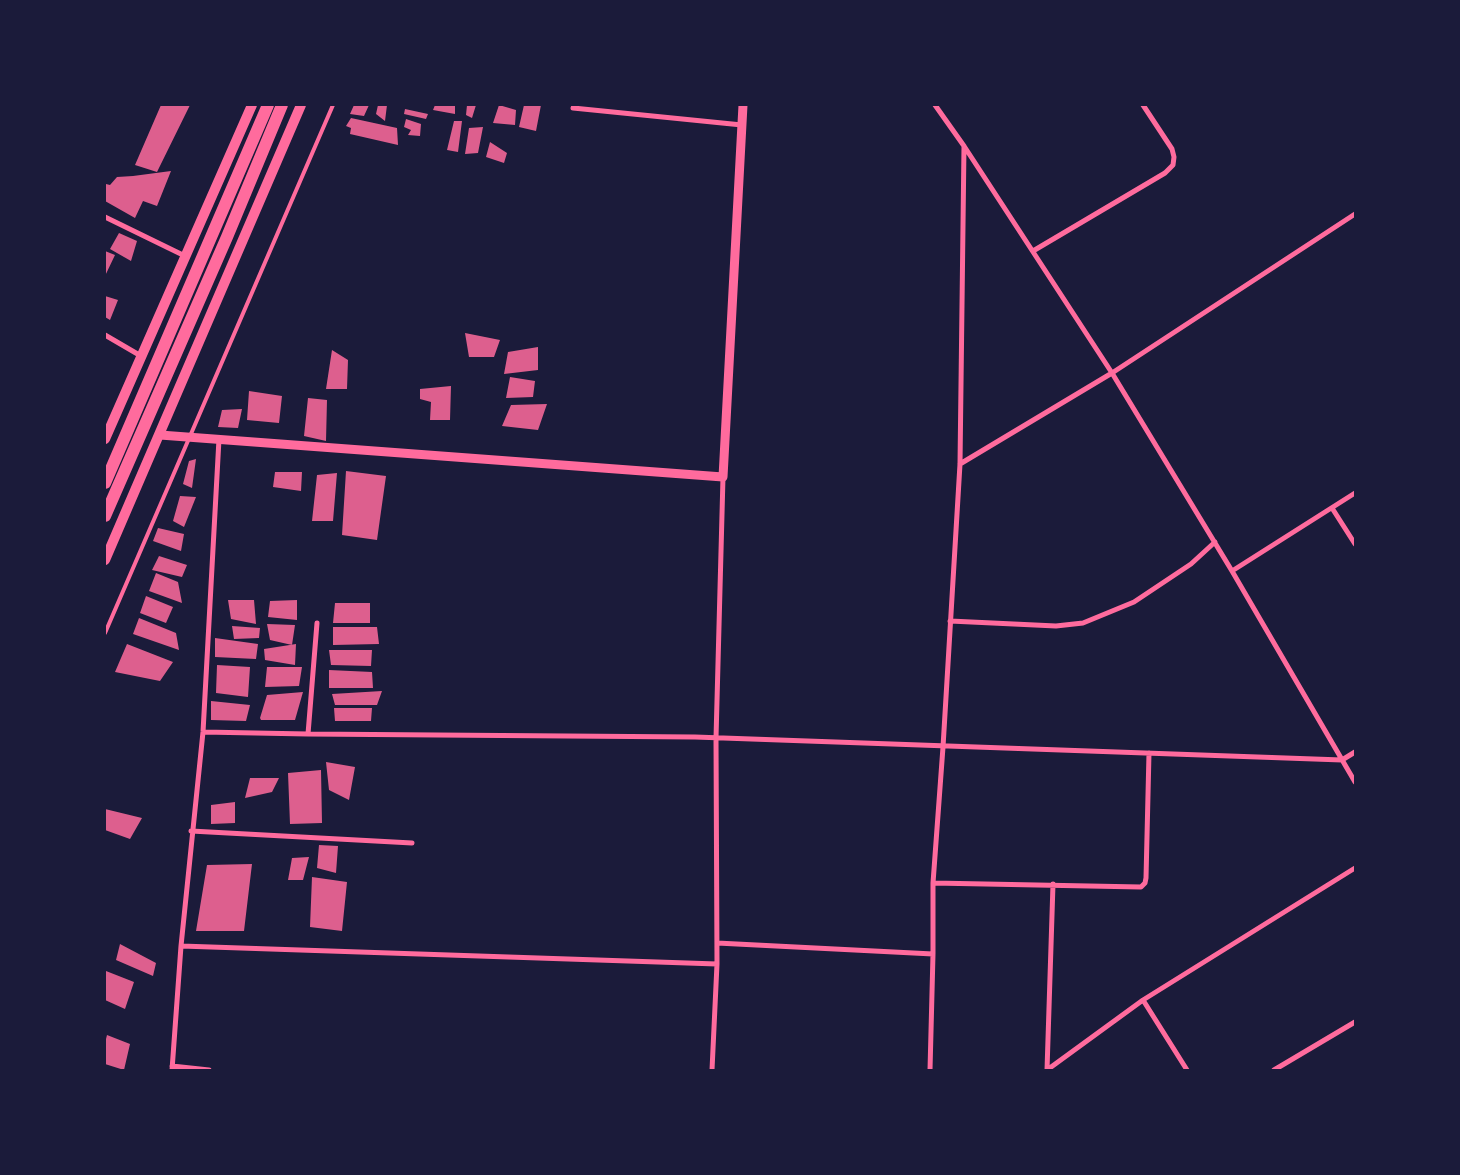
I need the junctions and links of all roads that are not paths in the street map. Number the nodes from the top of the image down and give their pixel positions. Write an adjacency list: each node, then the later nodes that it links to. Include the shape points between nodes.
1 (252, 105): 15 (main road)
2 (268, 105): 25 (main road)
3 (282, 105): 28 (main road)
4 (301, 105): 19 (main road)
5 (334, 105): 20 (lane)
6 (743, 105): 10 (street)
7 (935, 105): 11 (street)
8 (1143, 105): 14 (street, via 1172,149 1173,165 1165,173)
9 (573, 108): 10 (street)
10 (742, 125): 24 (street)
11 (964, 146): 14 (street); 23 (street)
12 (1355, 214): 18 (street)
13 (105, 217): 15 (street)
14 (1032, 251): 18 (street)
15 (186, 256): 17 (main road)
16 (105, 335): 17 (street)
17 (142, 356): 21 (main road)
18 (1112, 373): 23 (street); 29 (street)
19 (160, 435): 20 (street); 31 (main road)
20 (190, 436): 22 (street); 35 (lane)
21 (105, 439)
22 (219, 439): 24 (street); 36 (street)
23 (960, 464): 33 (street)
24 (723, 477): 38 (street)
25 (105, 483)
26 (1355, 493): 27 (street)
27 (1332, 508): 30 (street); 32 (street)
28 (105, 516)
29 (1215, 542): 32 (street); 33 (street, via 1191,564 1134,602 1083,623 1056,626)
30 (1355, 544)
31 (105, 560)
32 (1232, 571): 42 (street)
33 (950, 621): 39 (street)
34 (317, 623): 37 (street)
35 (105, 633)
36 (202, 732): 37 (street); 44 (street)
37 (308, 734): 38 (street)
38 (716, 738): 39 (street); 49 (street)
39 (943, 747): 41 (street); 47 (street)
40 (1355, 752): 42 (street)
41 (1149, 753): 42 (street); 48 (street, via 1145,883 1137,888)
42 (1342, 760): 43 (street)
43 (1355, 782)
44 (191, 831): 45 (street); 50 (street)
45 (412, 843)
46 (1355, 868): 53 (street)
47 (933, 883): 48 (street); 51 (street)
48 (1053, 884): 59 (street)
49 (717, 943): 51 (street); 52 (street)
50 (180, 946): 52 (street); 55 (street)
51 (934, 954): 58 (street)
52 (717, 964): 57 (street)
53 (1143, 1000): 59 (street); 60 (street)
54 (1355, 1022): 61 (street)
55 (172, 1068): 56 (street)
56 (210, 1070)
57 (712, 1070)
58 (930, 1070)
59 (1047, 1070)
60 (1187, 1070)
61 (1274, 1070)

